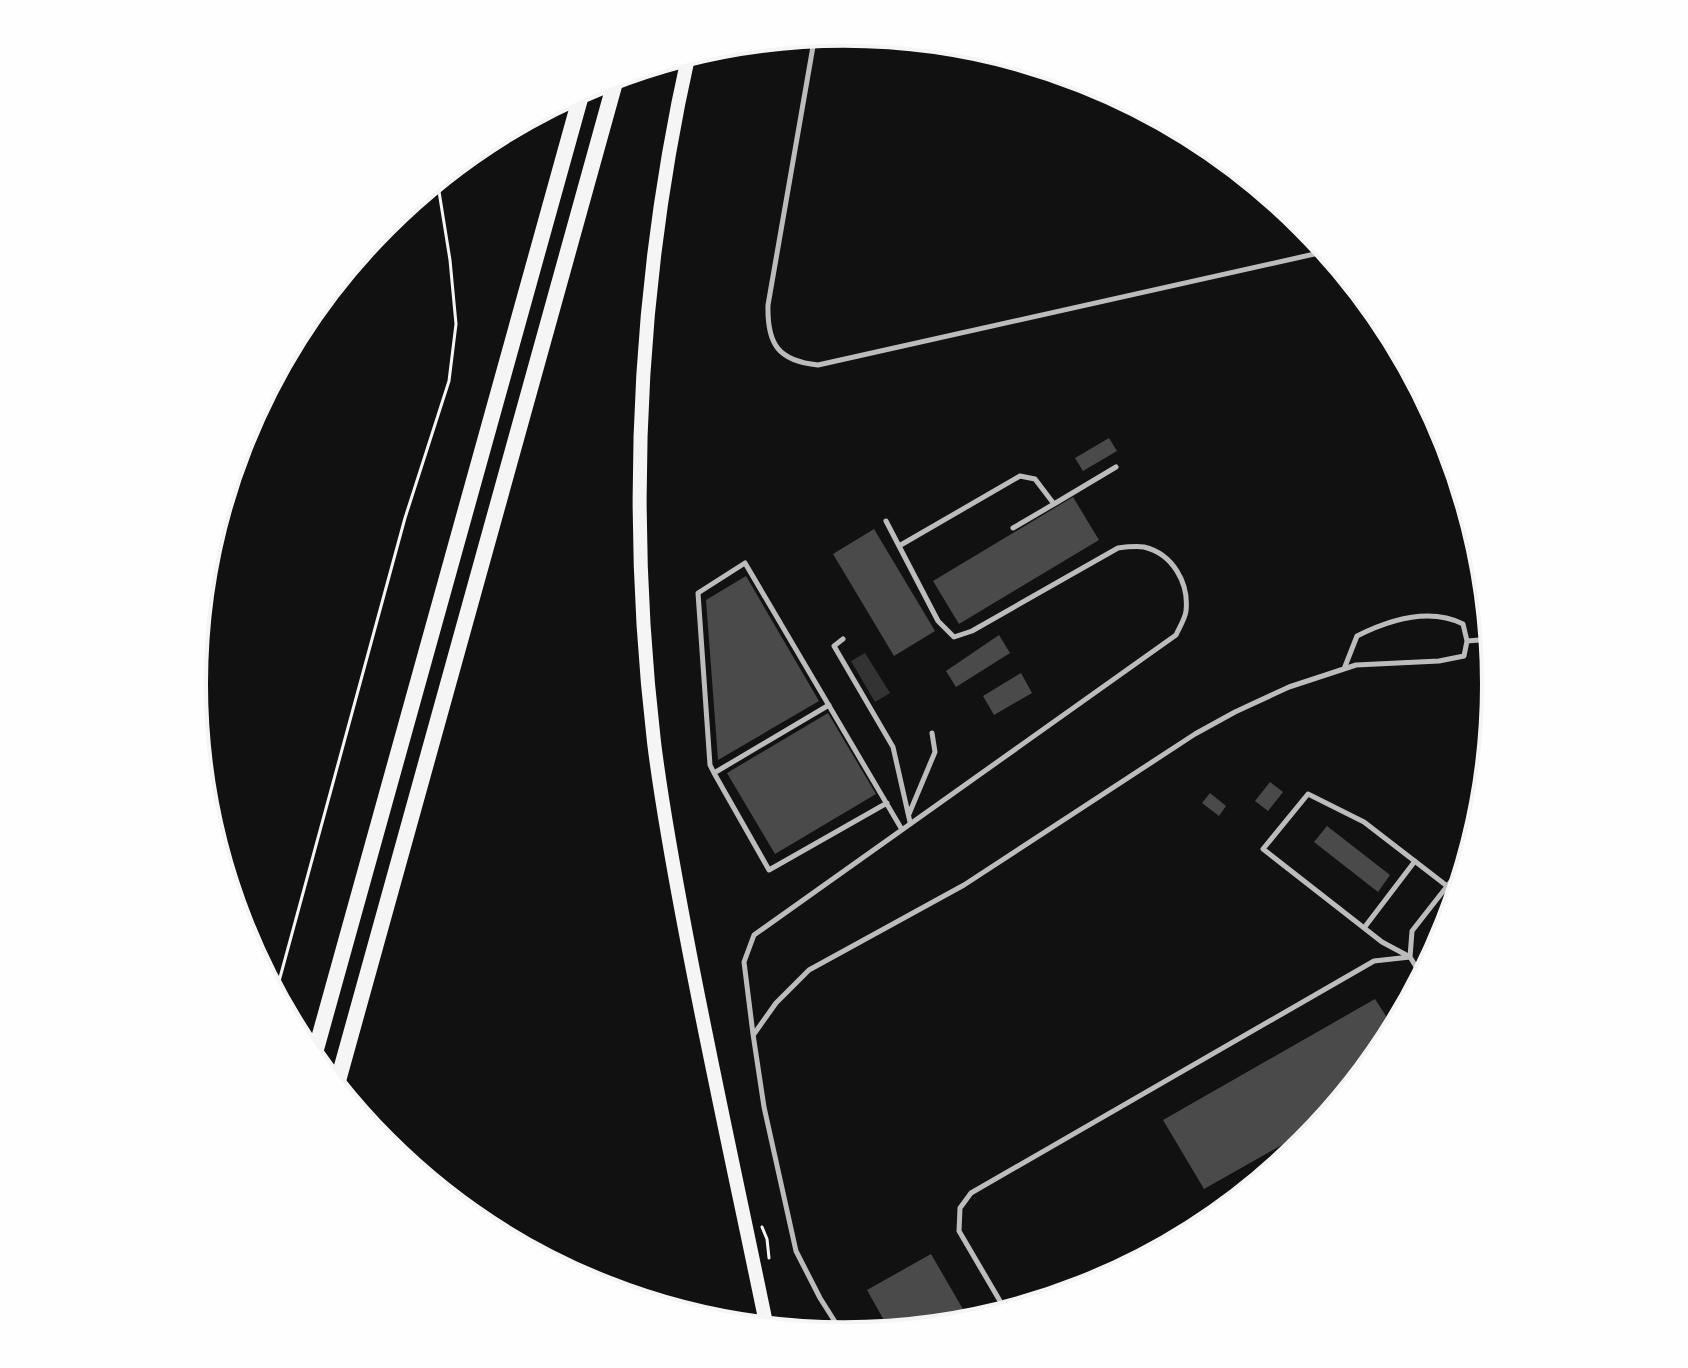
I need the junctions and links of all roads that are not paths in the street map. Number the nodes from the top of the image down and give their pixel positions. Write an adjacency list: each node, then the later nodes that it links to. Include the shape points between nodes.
1 (813, 47): 5 (lane, via 768,305 767,329 776,348 796,363 818,365)
2 (686, 66): 31 (main road, via 652,259 641,386 645,645 671,854)
3 (613, 90): 29 (highway)
4 (578, 105): 28 (highway)
5 (1315, 254)
6 (1116, 467): 7 (lane)
7 (1054, 504): 9 (lane); 10 (lane, via 1035,479 1020,476)
8 (886, 521): 10 (lane)
9 (1013, 528)
10 (899, 546): 19 (lane, via 938,621 954,637 1118,548 1157,551 1174,565 1185,588 1186,614 1176,635)
11 (843, 639): 19 (lane, via 834,646 893,747)
12 (1481, 640): 13 (lane)
13 (1467, 641): 14 (lane, via 1464,656); 14 (lane, via 1463,624 1448,616 1384,623 1357,636)
14 (1344, 669): 27 (lane, via 1289,687 1209,727 964,885 809,970)
15 (829, 705): 17 (lane); 17 (lane, via 745,563 698,593 696,601); 18 (lane)
16 (932, 733): 19 (lane, via 935,752)
17 (714, 773): 18 (lane, via 769,870)
18 (887, 803): 20 (lane)
19 (910, 818): 20 (lane)
20 (901, 828): 27 (lane, via 754,935 744,962)
21 (1415, 861): 23 (lane); 24 (lane); 24 (lane, via 1364,822 1308,794 1263,849)
22 (1450, 882): 23 (lane)
23 (1447, 886): 25 (lane, via 1412,931)
24 (1364, 928): 25 (lane)
25 (1410, 957): 26 (lane); 30 (lane, via 1374,961 971,1193 960,1208 959,1231)
26 (1416, 966)
27 (753, 1034): 32 (lane, via 796,1251)
28 (318, 1043)
29 (340, 1074)
30 (1001, 1302)
31 (765, 1317)
32 (835, 1322)

